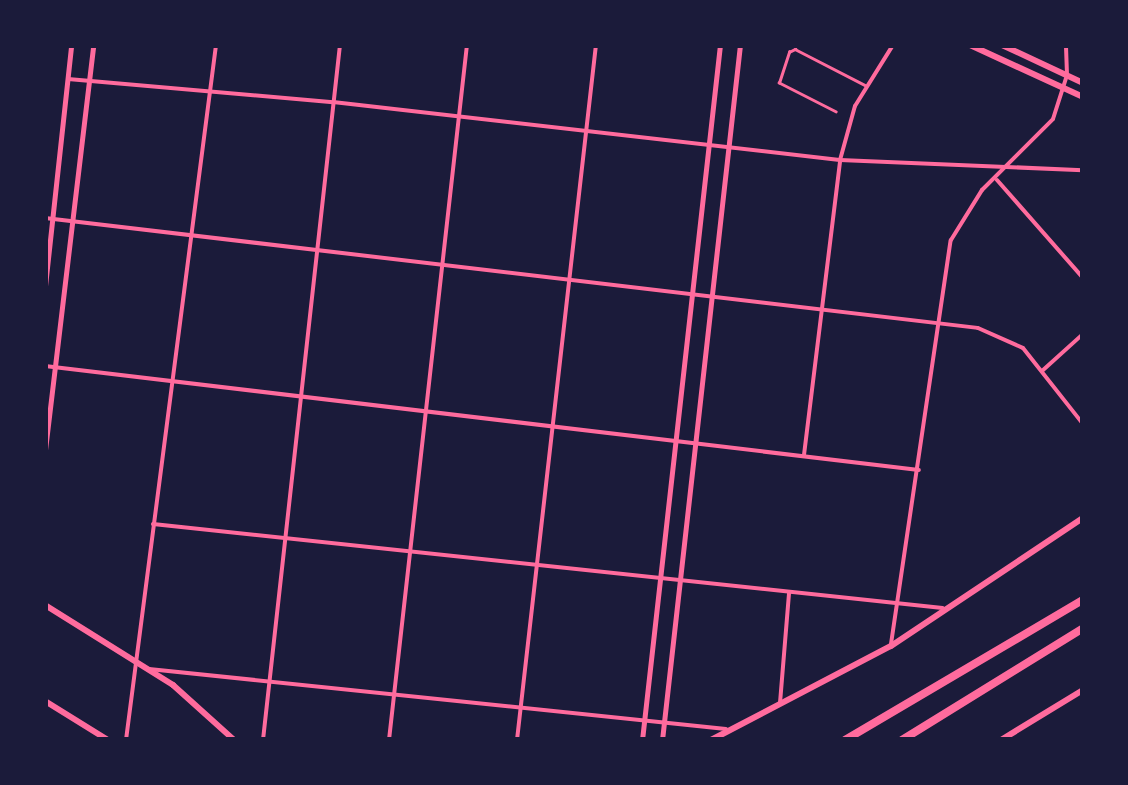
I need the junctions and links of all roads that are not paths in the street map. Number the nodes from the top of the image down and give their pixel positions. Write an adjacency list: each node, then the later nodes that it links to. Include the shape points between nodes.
1 (71, 45): 14 (street)
2 (93, 45): 15 (street)
3 (216, 45): 19 (street)
4 (340, 45): 21 (street)
5 (467, 45): 23 (street)
6 (596, 45): 24 (street)
7 (720, 45): 25 (street)
8 (740, 45): 26 (street)
9 (893, 45): 17 (street)
10 (970, 45): 18 (main road)
11 (1002, 45): 13 (main road)
12 (1066, 45): 13 (street)
13 (1067, 74): 16 (main road); 18 (street)
14 (68, 79): 15 (street); 32 (street)
15 (90, 80): 19 (street); 33 (street)
16 (1083, 83)
17 (865, 85): 22 (lane, via 795,48 789,52 778,83); 27 (street)
18 (1064, 89): 20 (main road); 28 (street, via 1053,118)
19 (211, 90): 21 (street); 34 (street)
20 (1083, 98)
21 (333, 102): 23 (street); 35 (street)
22 (836, 112)
23 (459, 115): 24 (street); 36 (street)
24 (588, 128): 25 (street); 38 (street)
25 (708, 143): 26 (street); 40 (street)
26 (727, 146): 27 (street); 41 (street)
27 (840, 160): 28 (street); 42 (street)
28 (1008, 168): 29 (street); 30 (street)
29 (1083, 170)
30 (996, 178): 37 (street); 43 (street, via 952,240)
31 (45, 218): 32 (street)
32 (53, 220): 33 (street); 39 (street)
33 (74, 222): 34 (street); 46 (street)
34 (192, 236): 35 (street); 48 (street)
35 (319, 251): 36 (street); 49 (street)
36 (442, 266): 38 (street); 50 (street)
37 (1083, 278)
38 (570, 280): 40 (street); 51 (street)
39 (45, 286)
40 (693, 294): 41 (street); 53 (street)
41 (711, 297): 42 (street); 54 (street)
42 (820, 309): 43 (street); 56 (street)
43 (937, 323): 47 (street, via 1008,338); 57 (street)
44 (1083, 334): 47 (street)
45 (45, 366): 46 (street)
46 (57, 366): 48 (street); 55 (street)
47 (1042, 372): 52 (street)
48 (173, 381): 49 (street); 59 (street)
49 (298, 395): 50 (street); 60 (street)
50 (425, 408): 51 (street); 61 (street)
51 (554, 423): 53 (street); 62 (street)
52 (1083, 424)
53 (677, 440): 54 (street); 63 (street)
54 (694, 443): 56 (street); 64 (street)
55 (45, 450)
56 (804, 456): 57 (street)
57 (918, 470): 67 (street)
58 (1083, 518): 69 (main road)
59 (152, 524): 60 (street); 72 (street)
60 (282, 537): 61 (street); 74 (street)
61 (409, 552): 62 (street); 76 (street)
62 (536, 566): 63 (street); 79 (street)
63 (660, 580): 64 (street); 80 (street)
64 (679, 582): 65 (street); 81 (street)
65 (789, 594): 67 (street); 78 (street)
66 (1083, 600): 92 (highway)
67 (899, 604): 69 (street); 71 (street)
68 (45, 605): 72 (main road)
69 (952, 609): 71 (main road)
70 (1083, 628): 93 (highway)
71 (891, 646): 78 (main road)
72 (139, 662): 73 (main road); 84 (street)
73 (149, 669): 74 (street); 85 (main road)
74 (270, 677): 76 (street); 86 (street)
75 (1083, 690): 94 (main road)
76 (395, 695): 79 (street); 87 (street)
77 (45, 700): 83 (main road)
78 (780, 706): 82 (main road)
79 (517, 708): 80 (street); 88 (street)
80 (643, 722): 81 (street); 89 (street)
81 (664, 724): 82 (street); 90 (street)
82 (735, 730): 91 (main road)
83 (108, 740)
84 (126, 740)
85 (234, 740)
86 (263, 740)
87 (389, 740)
88 (517, 740)
89 (642, 740)
90 (662, 740)
91 (712, 740)
92 (846, 740)
93 (902, 740)
94 (1001, 740)

